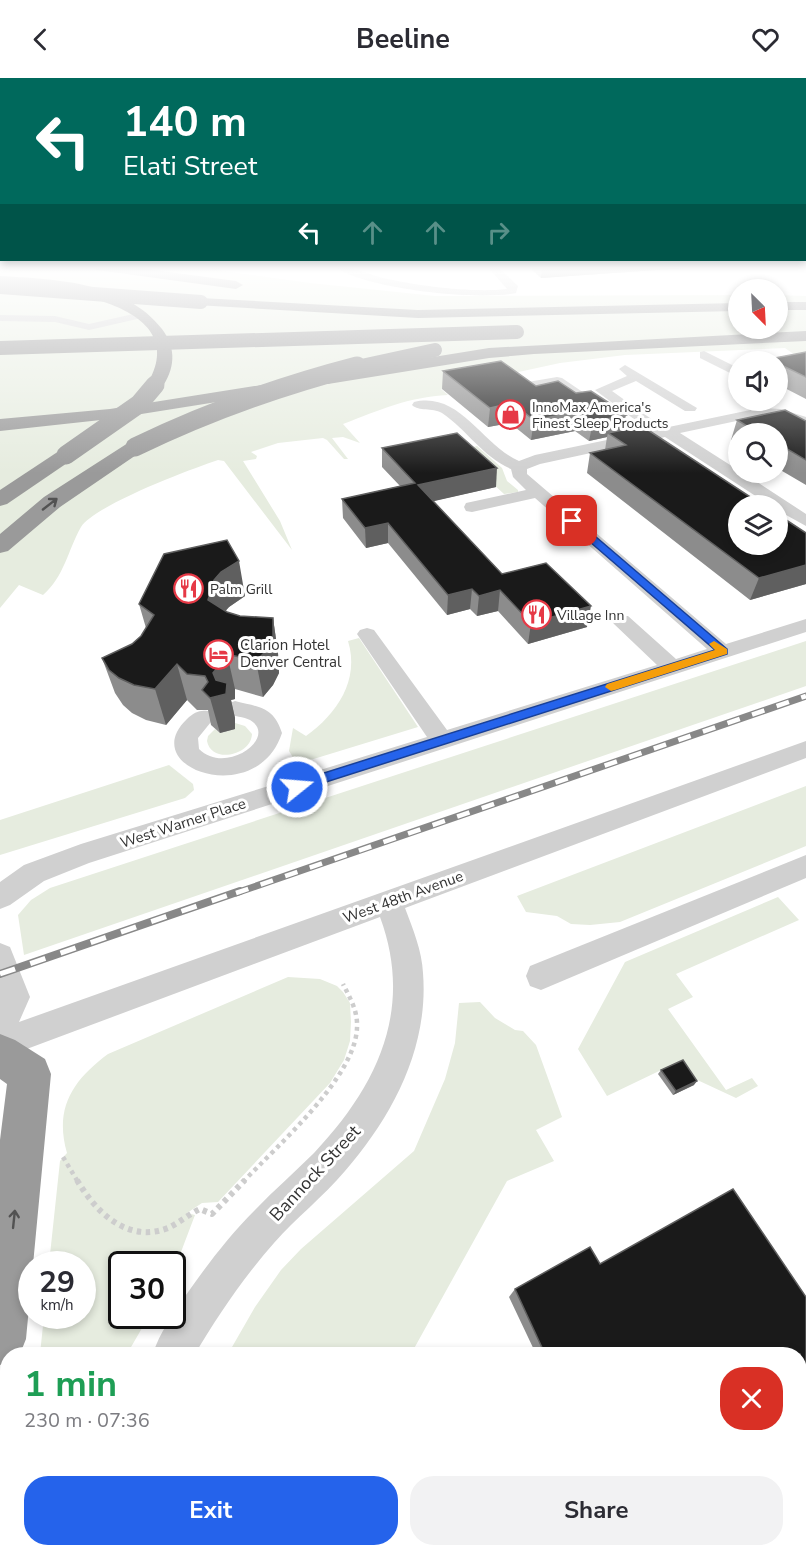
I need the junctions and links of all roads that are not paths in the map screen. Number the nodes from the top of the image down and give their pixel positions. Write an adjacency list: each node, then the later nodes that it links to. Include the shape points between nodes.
1 (159, 335): 23 (highway, bridge, via 167,360 155,385 139,404)
2 (172, 335): 6 (highway)
3 (372, 335): 7 (highway, bridge)
4 (502, 335): 26 (highway, one-way to 4, bridge, via 52,502 135,447 236,402 379,360)
5 (806, 336): 10 (highway, via 534,349)
6 (0, 337)
7 (0, 348)
8 (704, 355): 9 (street)
9 (728, 368)
10 (333, 378): 17 (highway, via 110,414); 20 (highway)
11 (522, 387): 19 (street, via 556,381)
12 (419, 405): 21 (street, via 443,408 506,463)
13 (690, 408): 18 (street, via 631,373 602,390)
14 (766, 411): 18 (street)
15 (787, 411): 16 (street)
16 (806, 422)
17 (0, 425)
18 (665, 433): 19 (street); 25 (street)
19 (642, 437): 21 (street, via 535,460)
20 (0, 439)
21 (519, 467): 22 (street, via 519,474)
22 (538, 492): 24 (street); 30 (street)
23 (0, 500)
24 (472, 507)
25 (806, 521)
26 (0, 546)
27 (621, 620): 31 (street)
28 (806, 625): 30 (street, West Warner Place)
29 (367, 634): 34 (street)
30 (723, 652): 31 (street, West Warner Place)
31 (673, 668): 34 (street, West Warner Place)
32 (235, 709): 36 (street, via 260,715 271,730 265,750)
33 (204, 717): 36 (street, via 187,736 191,756 215,767)
34 (442, 741): 37 (street, West Warner Place)
35 (806, 749): 40 (street, West 48th Avenue)
36 (241, 765): 37 (street)
37 (255, 800): 39 (street, West Warner Place, via 53,865)
38 (806, 866): 42 (street)
39 (3, 896)
40 (390, 902): 44 (street, West 48th Avenue); 47 (street, Bannock Street, via 404,937 410,995 406,1028 382,1094 332,1159 259,1233 221,1279)
41 (0, 956): 43 (street, via 15,997)
42 (541, 976)
43 (0, 1028)
44 (0, 1044)
45 (0, 1054): 46 (highway, one-way to 45, via 30,1074)
46 (0, 1339)
47 (177, 1347)

